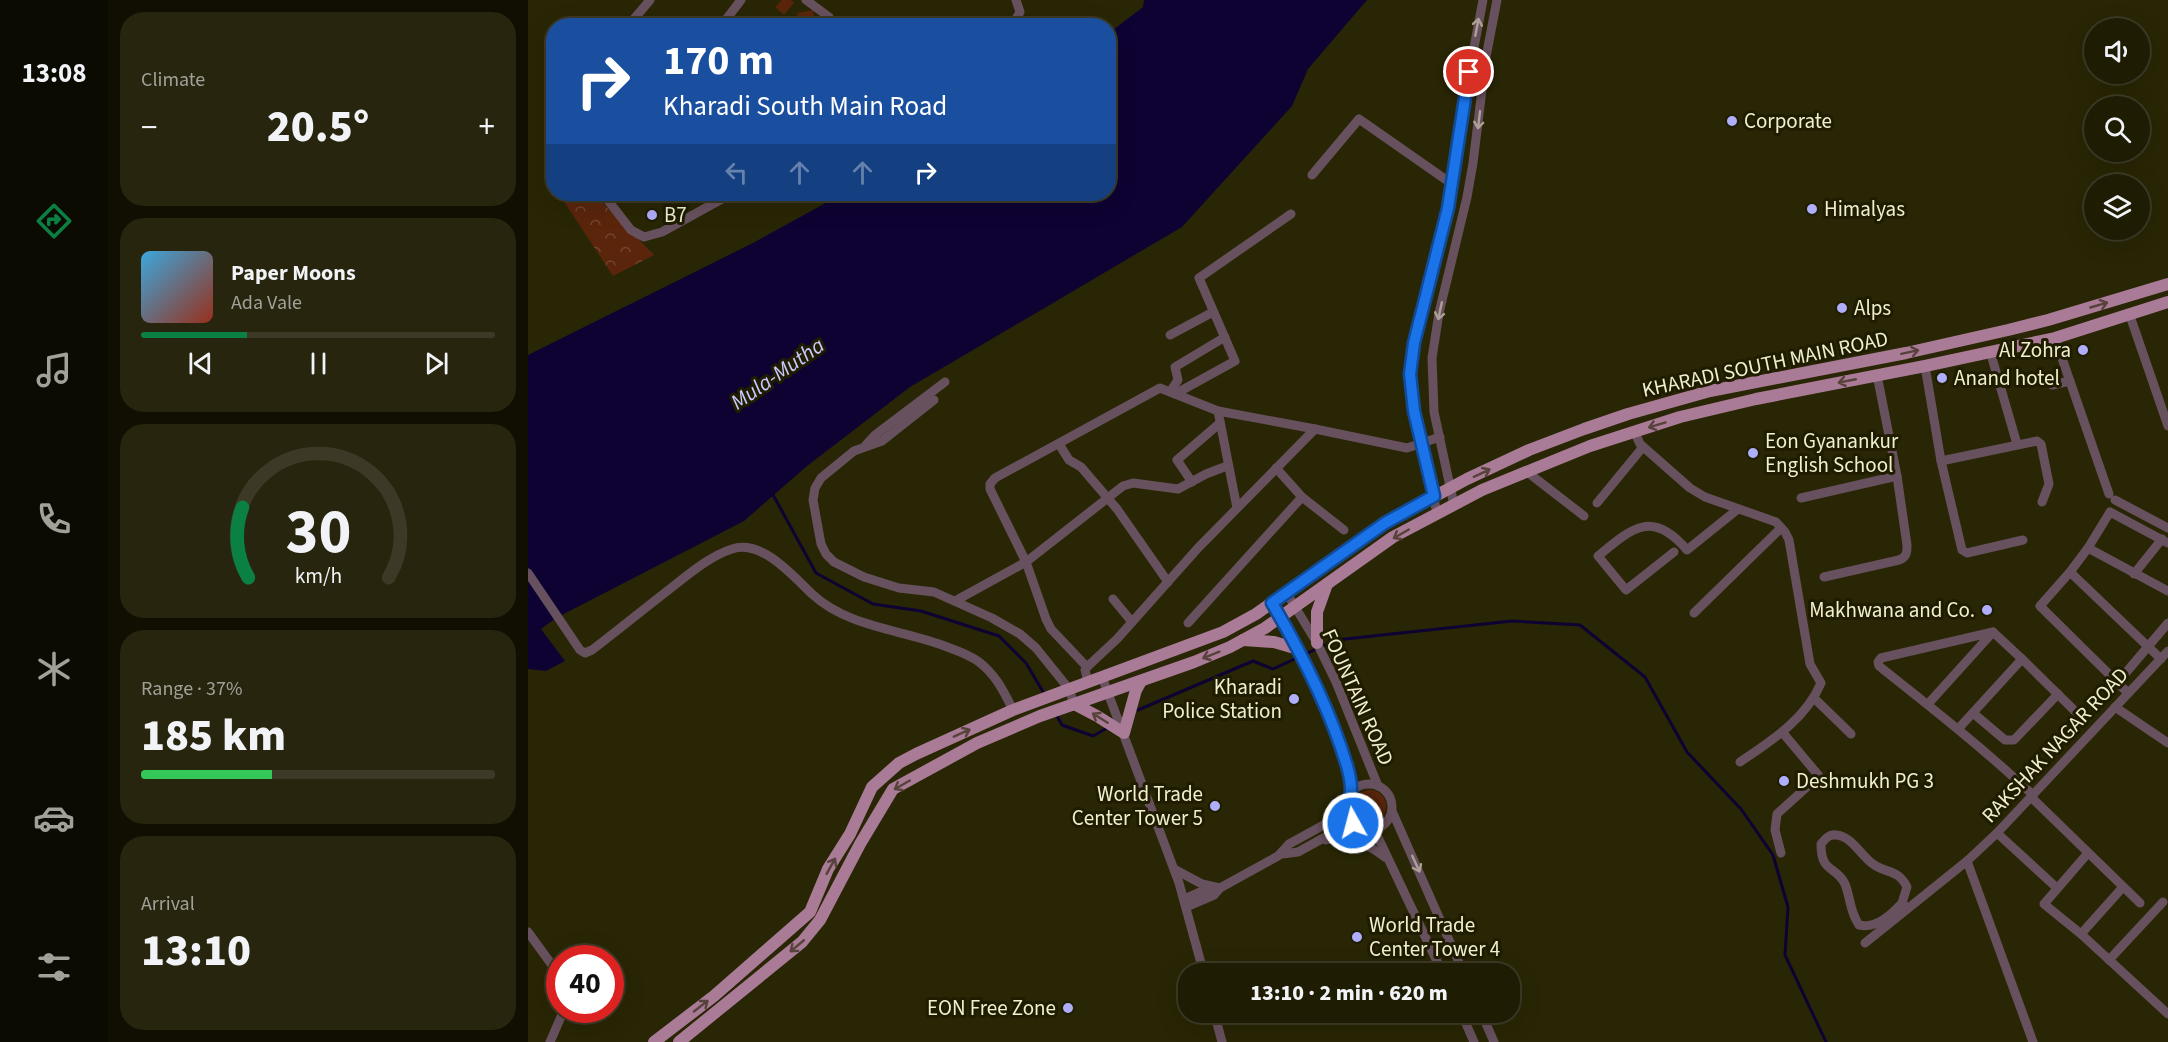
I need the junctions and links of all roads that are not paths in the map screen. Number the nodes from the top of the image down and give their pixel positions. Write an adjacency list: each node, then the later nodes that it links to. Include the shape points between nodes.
1 (650, 0): 7 (street)
2 (741, 0): 8 (street)
3 (806, 0): 9 (street)
4 (1016, 0): 10 (street, via 1020,12)
5 (1483, 0): 12 (street, one-way to 5)
6 (1497, 0): 36 (street, one-way to 36, via 1469,186 1432,358 1434,412)
7 (635, 18)
8 (727, 18)
9 (829, 18)
10 (1017, 18)
11 (1312, 175): 12 (street, via 1359,119)
12 (1452, 184): 38 (street, via 1410,374)
13 (609, 201): 14 (street, via 632,230 644,237 662,232)
14 (718, 201)
15 (1291, 214): 18 (street, via 1199,278)
16 (2168, 284): 48 (main road, KHARADI SOUTH MAIN ROAD, one-way to 16, via 1529,450 1674,400 2008,330)
17 (2168, 302): 19 (main road, KHARADI SOUTH MAIN ROAD)
18 (1213, 312): 20 (street); 21 (street)
19 (2129, 313): 22 (main road, KHARADI SOUTH MAIN ROAD); 33 (street)
20 (1170, 335)
21 (1225, 337): 29 (street, via 1175,367 1178,380); 29 (street, via 1235,361)
22 (2055, 338): 23 (main road, KHARADI SOUTH MAIN ROAD); 26 (street)
23 (1990, 351): 24 (main road, KHARADI SOUTH MAIN ROAD); 39 (street)
24 (1925, 366): 25 (main road, KHARADI SOUTH MAIN ROAD); 42 (street)
25 (1877, 375): 35 (main road, KHARADI SOUTH MAIN ROAD, one-way to 35, via 1715,408); 46 (street)
26 (2070, 381): 28 (street); 61 (street, via 2112,497)
27 (945, 382): 40 (street)
28 (2052, 385)
29 (1172, 393): 31 (street); 37 (street, via 1161,388)
30 (934, 400): 40 (street, via 882,441)
31 (1218, 411): 32 (street); 34 (street)
32 (1220, 423): 43 (street); 47 (street, via 1177,459)
33 (2168, 426)
34 (1315, 429): 38 (street, via 1407,448); 44 (street)
35 (1634, 431): 41 (street); 45 (main road, KHARADI SOUTH MAIN ROAD)
36 (1440, 436): 38 (street); 48 (street)
37 (1059, 444): 51 (street, via 1069,460 1081,467); 67 (street, via 990,484)
38 (1423, 444): 49 (street)
39 (2017, 444): 42 (street); 53 (street, via 2041,444 2049,484)
40 (863, 447): 77 (street, via 841,460 815,488 818,531 826,554 834,562 881,584 934,592)
41 (1643, 447): 54 (street); 57 (street, via 1690,488)
42 (1941, 461): 63 (street, via 1962,550 1967,553)
43 (1227, 466): 47 (street); 56 (street)
44 (1276, 468): 50 (street); 56 (street)
45 (1526, 471): 55 (main road, KHARADI SOUTH MAIN ROAD); 59 (street)
46 (1898, 476): 52 (street); 71 (street, via 1907,554 1904,558)
47 (1192, 482): 51 (street, via 1178,489 1133,483)
48 (1451, 487): 49 (main road, KHARADI SOUTH MAIN ROAD); 55 (street)
49 (1434, 496): 58 (street); 75 (main road, KHARADI SOUTH MAIN ROAD, via 1385,523)
50 (1302, 497): 62 (street); 84 (street)
51 (1107, 498): 67 (street); 72 (street)
52 (1801, 498)
53 (2042, 502)
54 (1597, 503)
55 (1454, 504): 58 (main road, KHARADI SOUTH MAIN ROAD)
56 (1237, 508): 72 (street)
57 (1738, 509): 60 (street, via 1776,522); 66 (street, via 1687,550 1668,531 1646,527 1627,532 1598,556 1626,590)
58 (1437, 513): 73 (main road, KHARADI SOUTH MAIN ROAD, one-way to 73, via 1393,537)
59 (1584, 516)
60 (1780, 528): 80 (street); 101 (street, via 1789,540 1810,664 1821,683)
61 (2168, 528)
62 (1344, 530)
63 (2023, 540)
64 (2165, 541): 65 (street, via 2110,512); 70 (street)
65 (2088, 548): 68 (street); 70 (street)
66 (1674, 552)
67 (1026, 562): 77 (street); 92 (street, via 1051,629)
68 (2070, 572): 88 (street); 96 (street, via 2040,606)
69 (528, 573): 106 (street, via 585,653 701,565 732,549 760,552 784,566 814,596 849,618 930,641 979,662 1000,685)
70 (2134, 574): 74 (street)
71 (1824, 577)
72 (1168, 582): 82 (street)
73 (1327, 584): 79 (main road, KHARADI SOUTH MAIN ROAD); 87 (main road, via 1317,612)
74 (2168, 591)
75 (1286, 592): 78 (main road, KHARADI SOUTH MAIN ROAD); 79 (street, FOUNTAIN ROAD)
76 (1113, 599): 82 (street)
77 (955, 601): 97 (street, via 1020,634 1036,648)
78 (1272, 603): 81 (street, FOUNTAIN ROAD); 93 (main road, KHARADI SOUTH MAIN ROAD, via 1223,632)
79 (1294, 607): 81 (main road, KHARADI SOUTH MAIN ROAD); 87 (street, FOUNTAIN ROAD)
80 (1694, 613)
81 (1280, 617): 86 (main road, KHARADI SOUTH MAIN ROAD); 89 (street, FOUNTAIN ROAD)
82 (1132, 622): 92 (street)
83 (2168, 622): 88 (street)
84 (1188, 623)
85 (1993, 632): 91 (street); 103 (street); 103 (street, via 1881,658 1879,666)
86 (1242, 640): 89 (main road, via 1274,642); 94 (main road, KHARADI SOUTH MAIN ROAD, one-way to 94)
87 (1318, 644): 116 (street, FOUNTAIN ROAD)
88 (2149, 647): 90 (street); 96 (street)
89 (1299, 651): 117 (street, FOUNTAIN ROAD, via 1347,766)
90 (2165, 655): 99 (street, RAKSHAK NAGAR ROAD)
91 (2022, 659): 100 (street); 107 (street)
92 (1087, 667): 95 (street)
93 (1102, 677): 95 (main road, KHARADI SOUTH MAIN ROAD); 98 (street)
94 (1141, 681): 98 (main road, KHARADI SOUTH MAIN ROAD); 111 (main road)
95 (1088, 682): 97 (main road, KHARADI SOUTH MAIN ROAD)
96 (2118, 682): 99 (street)
97 (1063, 692): 102 (main road, KHARADI SOUTH MAIN ROAD); 104 (street)
98 (1109, 692): 104 (main road, KHARADI SOUTH MAIN ROAD); 111 (street)
99 (2128, 693): 105 (street, RAKSHAK NAGAR ROAD)
100 (2058, 694): 107 (street, via 2010,741); 109 (street)
101 (1815, 699): 112 (street); 113 (street)
102 (1038, 700): 106 (main road, KHARADI SOUTH MAIN ROAD); 108 (main road)
103 (1928, 704): 110 (street)
104 (1069, 706): 108 (main road, KHARADI SOUTH MAIN ROAD); 111 (main road, one-way to 104, via 1097,716)
105 (2115, 706): 114 (street); 118 (street, RAKSHAK NAGAR ROAD)
106 (1013, 710): 151 (main road, KHARADI SOUTH MAIN ROAD, one-way to 106, via 810,912 872,787 899,763)
107 (1973, 713): 110 (street)
108 (1044, 715): 154 (main road, KHARADI SOUTH MAIN ROAD, one-way to 154, via 977,744 893,789 820,920 802,942)
109 (2080, 716)
110 (1959, 728): 118 (street)
111 (1124, 733): 130 (street)
112 (1783, 733): 115 (street); 125 (street, via 1819,776 1777,814 1775,830)
113 (1851, 734)
114 (2168, 743)
115 (1740, 762)
116 (1378, 786): 117 (street, FOUNTAIN ROAD, via 1366,784); 120 (street, FOUNTAIN ROAD, via 1390,798)
117 (1351, 792): 119 (street, FOUNTAIN ROAD)
118 (2032, 796): 123 (street, RAKSHAK NAGAR ROAD); 126 (street)
119 (1346, 807): 121 (street); 127 (street, via 1331,821 1289,844)
120 (1392, 810): 122 (street, via 1386,823); 145 (street, FOUNTAIN ROAD, one-way to 145)
121 (1355, 826): 122 (street); 124 (street, via 1338,830)
122 (1374, 829): 128 (street)
123 (1997, 833): 129 (street, RAKSHAK NAGAR ROAD); 133 (street)
124 (1318, 842): 127 (street, via 1298,852); 128 (street, via 1333,838 1354,840 1374,848)
125 (1781, 853)
126 (2088, 853): 132 (street); 133 (street)
127 (1282, 854): 131 (street)
128 (1390, 861): 144 (street)
129 (1967, 861): 137 (street, RAKSHAK NAGAR ROAD); 158 (street)
130 (1174, 869): 131 (street); 135 (street)
131 (1216, 887): 135 (street, via 1214,895)
132 (2123, 887): 136 (street); 139 (street)
133 (2058, 888): 139 (street, via 2044,904)
134 (2163, 902): 142 (street)
135 (1185, 903): 143 (street)
136 (2140, 903)
137 (1905, 905): 137 (street, via 1875,925 1859,925 1850,910 1845,884 1823,862 1821,844 1836,834 1874,865 1896,873 1907,887); 140 (street)
138 (528, 932): 141 (street)
139 (2081, 934): 142 (street)
140 (1865, 943)
141 (546, 957)
142 (2109, 960): 146 (street)
143 (1201, 963)
144 (1438, 963)
145 (1459, 963)
146 (2168, 1014)
147 (558, 1023): 152 (street)
148 (1217, 1023): 155 (street)
149 (1466, 1023): 156 (street)
150 (1486, 1023): 157 (street)
151 (670, 1030): 153 (main road, KHARADI SOUTH MAIN ROAD); 154 (main road)
152 (550, 1042)
153 (654, 1042)
154 (679, 1042)
155 (1222, 1042)
156 (1474, 1042)
157 (1494, 1042)
158 (2033, 1042)

